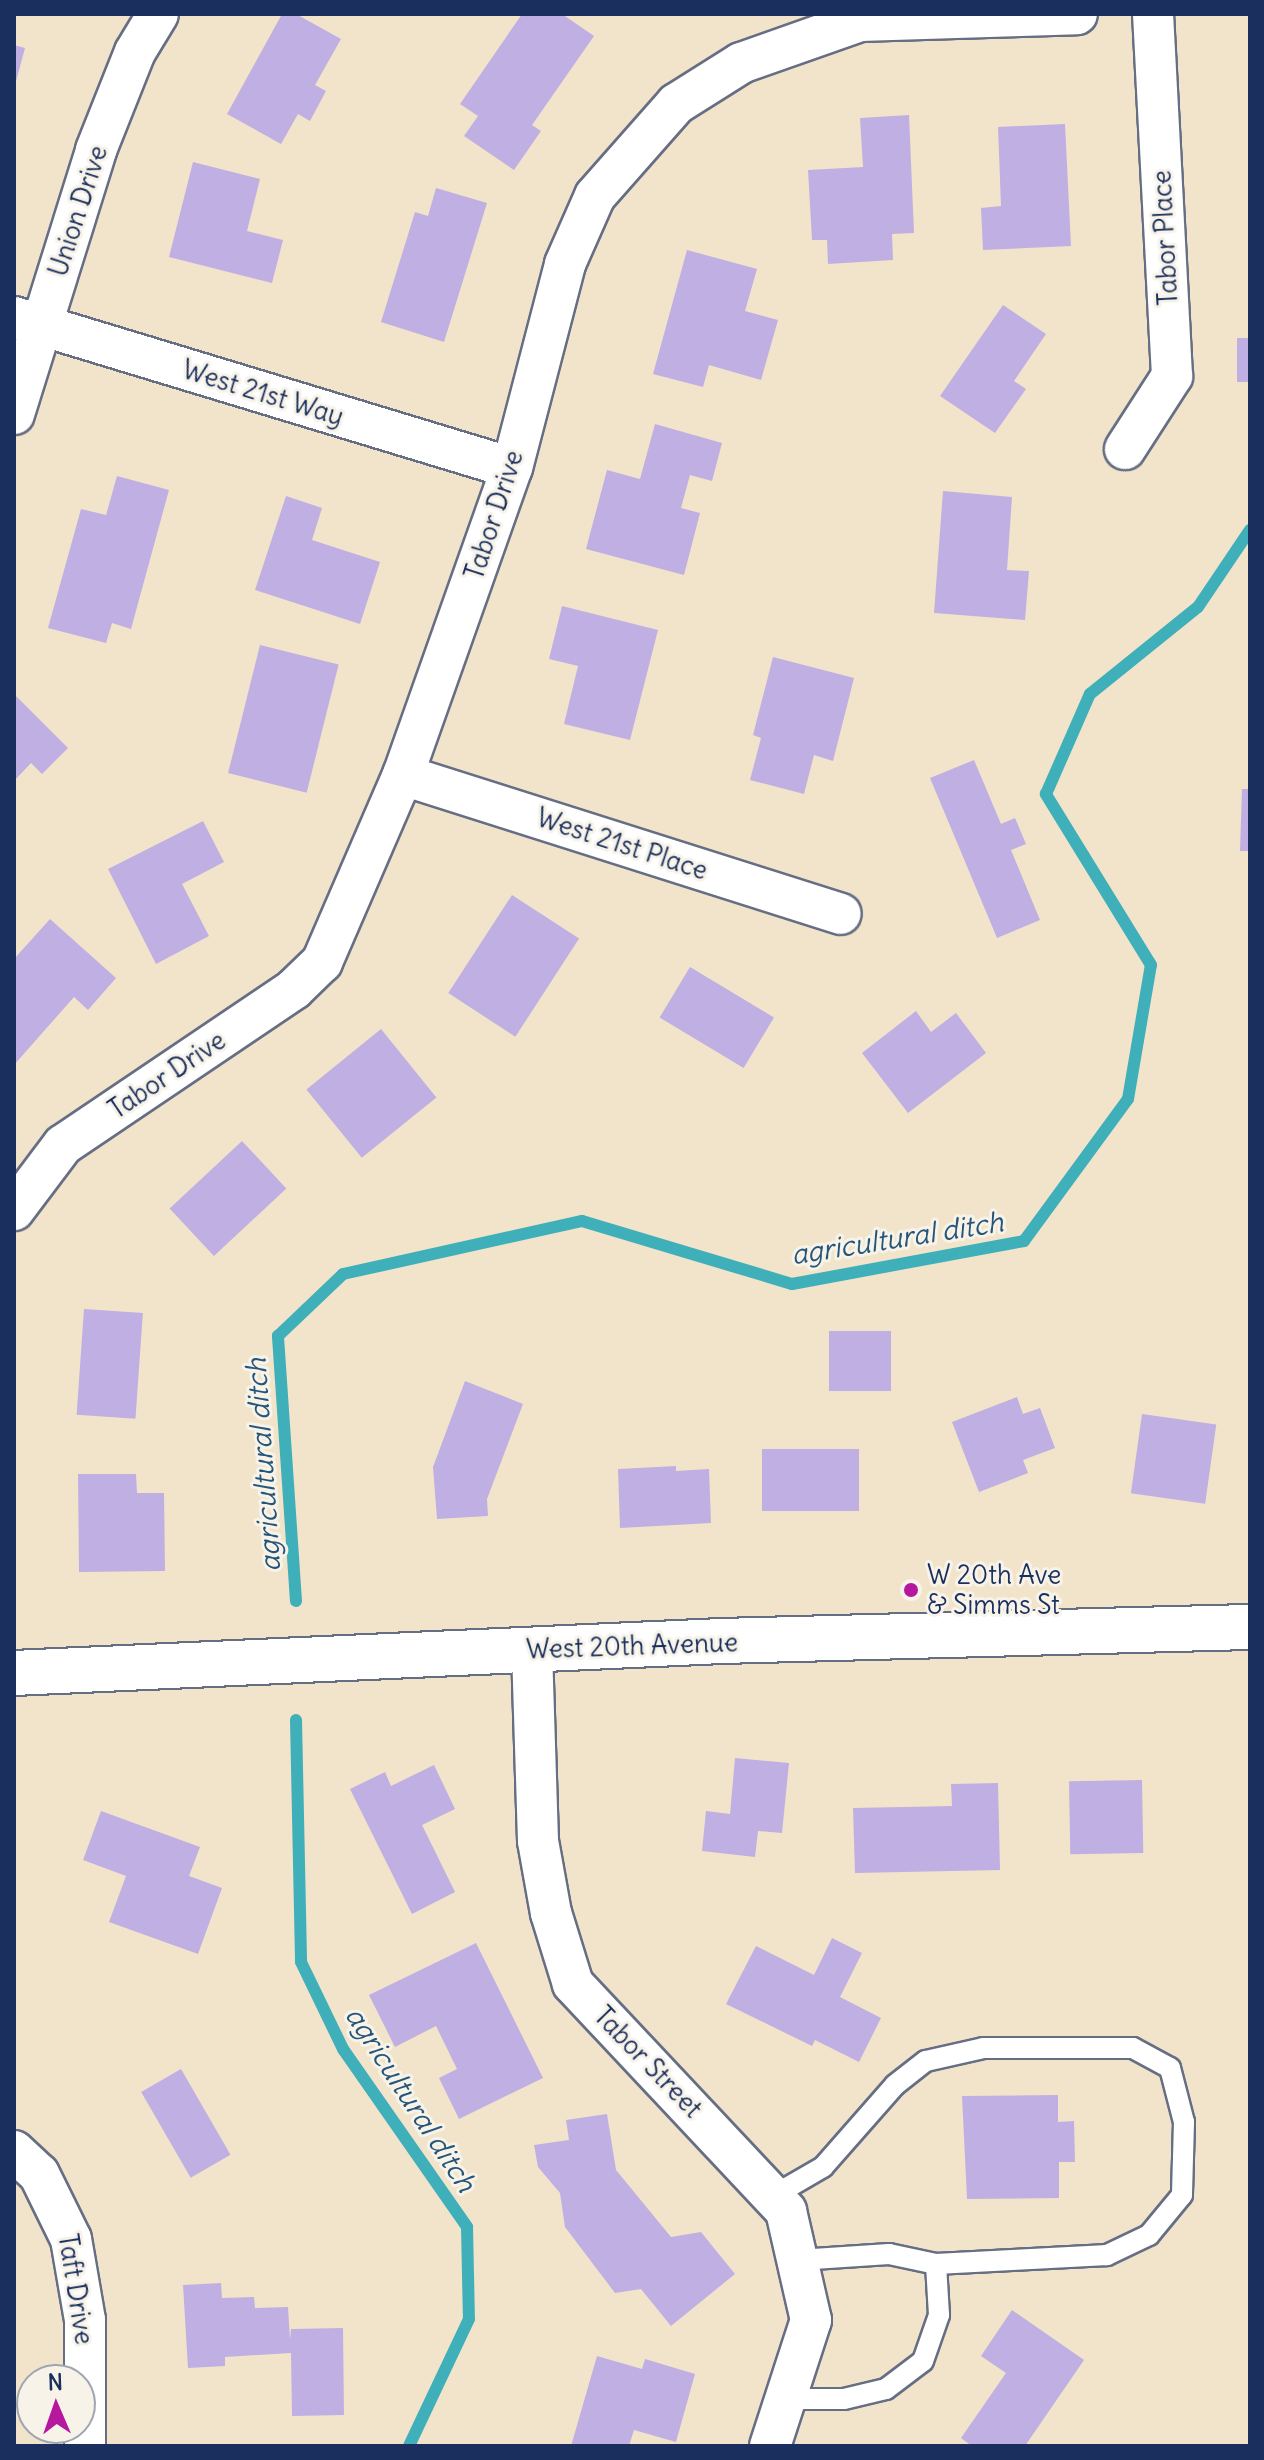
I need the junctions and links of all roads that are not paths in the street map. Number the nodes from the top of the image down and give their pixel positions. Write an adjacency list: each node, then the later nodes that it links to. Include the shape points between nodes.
1 (158, 14): 4 (street, Union Drive, via 135,52)
2 (1077, 14): 7 (street, Tabor Drive, via 860,21 741,63 676,104 595,196 565,264)
3 (1153, 14): 6 (street, Tabor Place, via 1172,376)
4 (27, 321): 5 (street, Union Drive); 7 (street, West 21st Way)
5 (14, 414)
6 (1125, 449)
7 (512, 468): 8 (street, Tabor Drive)
8 (403, 775): 9 (street, West 21st Place); 10 (street, Tabor Drive, via 322,962 294,989 63,1145)
9 (840, 914)
10 (14, 1210)
11 (1250, 1627): 12 (street, West 20th Avenue)
12 (532, 1650): 13 (street, West 20th Avenue); 15 (street, Tabor Street, via 538,1841 551,1913 573,1984)
13 (14, 1673)
14 (14, 2151): 19 (street, Taft Drive, via 39,2174 71,2239 85,2320)
15 (773, 2196): 16 (street, Tabor Street, via 786,2211); 17 (lane, via 823,2167 895,2085 926,2061 983,2048 1133,2048 1170,2068 1184,2122 1182,2195 1149,2235 1107,2255)
16 (798, 2260): 17 (lane, via 889,2254); 18 (street, Tabor Street, via 811,2320)
17 (936, 2264): 18 (lane, via 939,2315 923,2361 886,2389 844,2399)
18 (787, 2399): 20 (street, Tabor Street)
19 (85, 2446)
20 (770, 2446)

